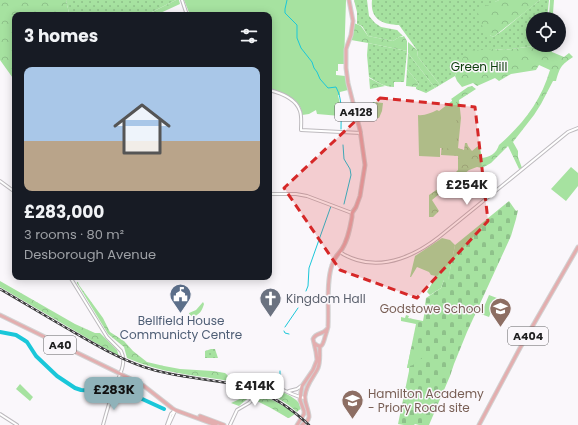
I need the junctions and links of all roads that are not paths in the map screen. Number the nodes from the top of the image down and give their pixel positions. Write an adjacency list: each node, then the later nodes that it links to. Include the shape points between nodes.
1 (182, 0): 3 (street)
2 (349, 0): 6 (main road, A4128, via 353,26 346,49 346,68)
3 (186, 12)
4 (272, 91): 6 (street, via 287,96 296,103 300,111 301,130)
5 (578, 128): 12 (street, via 568,132 439,238 417,252 403,258 370,263)
6 (361, 133): 10 (main road, A4128, via 364,171 360,196)
7 (0, 182): 8 (street)
8 (12, 190)
9 (272, 194): 10 (street, via 307,196)
10 (352, 213): 12 (main road, A4128, via 347,239)
11 (578, 247): 35 (main road, A404)
12 (340, 252): 15 (main road, A4128, via 332,263 329,276)
13 (72, 280): 20 (street, via 107,337 121,350 124,359)
14 (0, 315): 20 (main road, A40)
15 (327, 330): 16 (main road); 17 (main road, A4128)
16 (319, 334): 17 (main road); 18 (main road, via 314,337)
17 (325, 338): 19 (main road)
18 (314, 343): 19 (main road); 21 (main road, via 316,363)
19 (320, 346): 24 (main road, via 320,363 307,386)
20 (121, 374): 25 (main road, A40, via 144,386); 28 (street)
21 (304, 382): 22 (street, via 300,388); 23 (main road)
22 (288, 392): 23 (street); 32 (street, via 278,388 265,376 261,378 253,399 237,410)
23 (300, 398): 24 (street); 33 (main road, via 304,412)
24 (305, 398): 34 (main road, via 309,418)
25 (175, 410): 29 (street); 30 (main road, A40); 31 (main road, A40)
26 (0, 414): 27 (street)
27 (17, 425)
28 (102, 425)
29 (168, 425)
30 (216, 425)
31 (224, 425)
32 (230, 425)
33 (297, 425)
34 (302, 425)
35 (479, 425)

